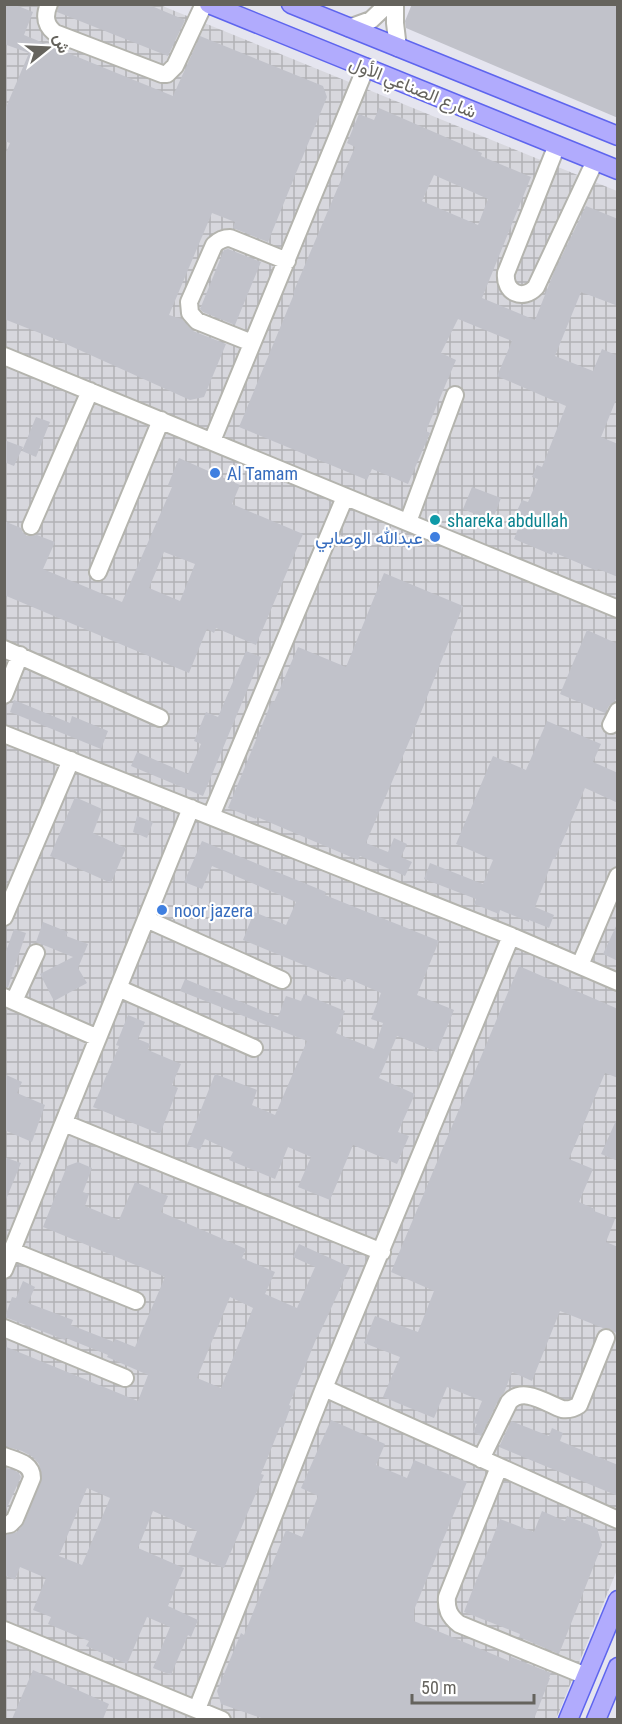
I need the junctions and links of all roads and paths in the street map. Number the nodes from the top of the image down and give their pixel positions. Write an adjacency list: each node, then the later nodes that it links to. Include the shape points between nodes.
1 (49, 4): 2 (street, via 45,17 56,33 162,74 176,66)
2 (204, 4)
3 (209, 4): 9 (main road, شارع الصناعي الأول)
4 (291, 4): 7 (main road, شارع الصناعي الأول)
5 (387, 4): 7 (street, via 370,20)
6 (395, 4): 8 (street)
7 (349, 28): 8 (main road, شارع الصناعي الأول)
8 (398, 48): 10 (main road, شارع الصناعي الأول)
9 (366, 67): 11 (main road, شارع الصناعي الأول); 14 (street)
10 (618, 136)
11 (557, 146): 12 (main road, شارع الصناعي الأول); 12 (street, via 506,273 508,287 515,293 529,293 536,287)
12 (595, 161): 13 (main road, شارع الصناعي الأول)
13 (618, 170)
14 (287, 261): 15 (street); 15 (street, via 224,238 214,245 189,302 190,313 197,321)
15 (252, 343): 20 (street)
16 (4, 356): 17 (street)
17 (90, 391): 19 (street); 23 (street)
18 (455, 394): 22 (street)
19 (161, 420): 20 (street); 24 (street)
20 (212, 441): 21 (street)
21 (345, 496): 22 (street); 32 (street)
22 (408, 522): 25 (street)
23 (31, 526)
24 (98, 572)
25 (618, 609)
26 (12, 652): 27 (street); 28 (street)
27 (4, 695)
28 (160, 717)
29 (4, 734): 30 (street)
30 (71, 760): 31 (street); 34 (street)
31 (191, 807): 32 (street); 35 (street)
32 (211, 816): 36 (street)
33 (618, 876): 38 (street)
34 (4, 917)
35 (147, 919): 39 (street); 41 (street)
36 (511, 936): 38 (street); 47 (street)
37 (36, 953): 42 (street)
38 (580, 965): 40 (street)
39 (282, 980)
40 (618, 981)
41 (118, 988): 43 (street); 44 (street)
42 (9, 999): 43 (street)
43 (98, 1038): 45 (street)
44 (254, 1048)
45 (64, 1123): 46 (street); 47 (street)
46 (12, 1251): 48 (street); 49 (street)
47 (382, 1252): 53 (street)
48 (4, 1270)
49 (136, 1301)
50 (4, 1328): 52 (street)
51 (606, 1338): 55 (street, via 579,1405 568,1410 529,1395 518,1395 509,1402)
52 (125, 1378)
53 (324, 1388): 55 (street); 63 (street)
54 (4, 1456): 58 (street, via 28,1466 33,1474 15,1519)
55 (481, 1458): 56 (street)
56 (499, 1467): 57 (street); 62 (street, via 447,1597 448,1613 459,1624)
57 (618, 1520)
58 (4, 1525)
59 (618, 1600): 62 (main road)
60 (4, 1630): 63 (street)
61 (618, 1667): 66 (main road)
62 (586, 1676): 65 (main road)
63 (196, 1709): 64 (street)
64 (222, 1719)
65 (568, 1719)
66 (596, 1719)

